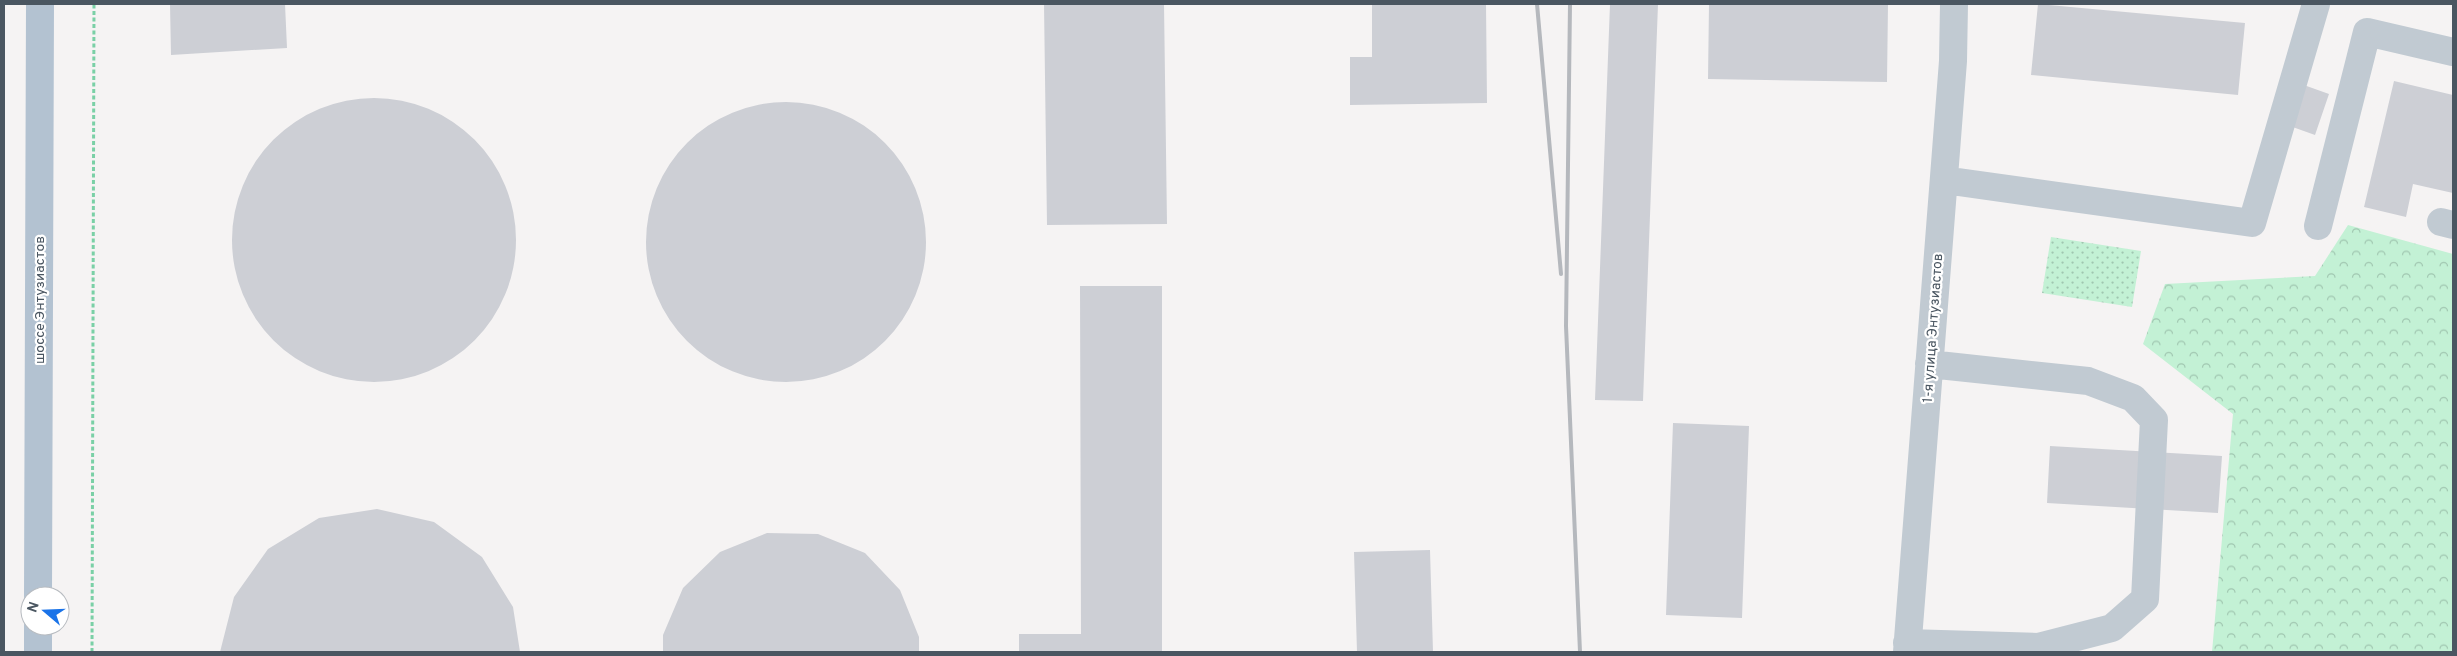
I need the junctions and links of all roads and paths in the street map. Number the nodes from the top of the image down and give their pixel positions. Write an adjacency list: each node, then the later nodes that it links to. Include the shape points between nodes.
1 (40, 4): 9 (main road, шоссе Энтузиастов)
2 (94, 4): 13 (path)
3 (1954, 4): 6 (street, 1-я улица Энтузиастов)
4 (2316, 4): 6 (street, via 2252,223)
5 (2453, 52): 7 (street, via 2367,32)
6 (1944, 180): 8 (street, 1-я улица Энтузиастов)
7 (2318, 226)
8 (1930, 364): 11 (street, 1-я улица Энтузиастов); 11 (street, via 2088,381 2133,398 2154,420 2145,599 2112,628 2038,646)
9 (38, 586)
10 (38, 636): 12 (main road)
11 (1907, 648)
12 (38, 652)
13 (92, 652)

